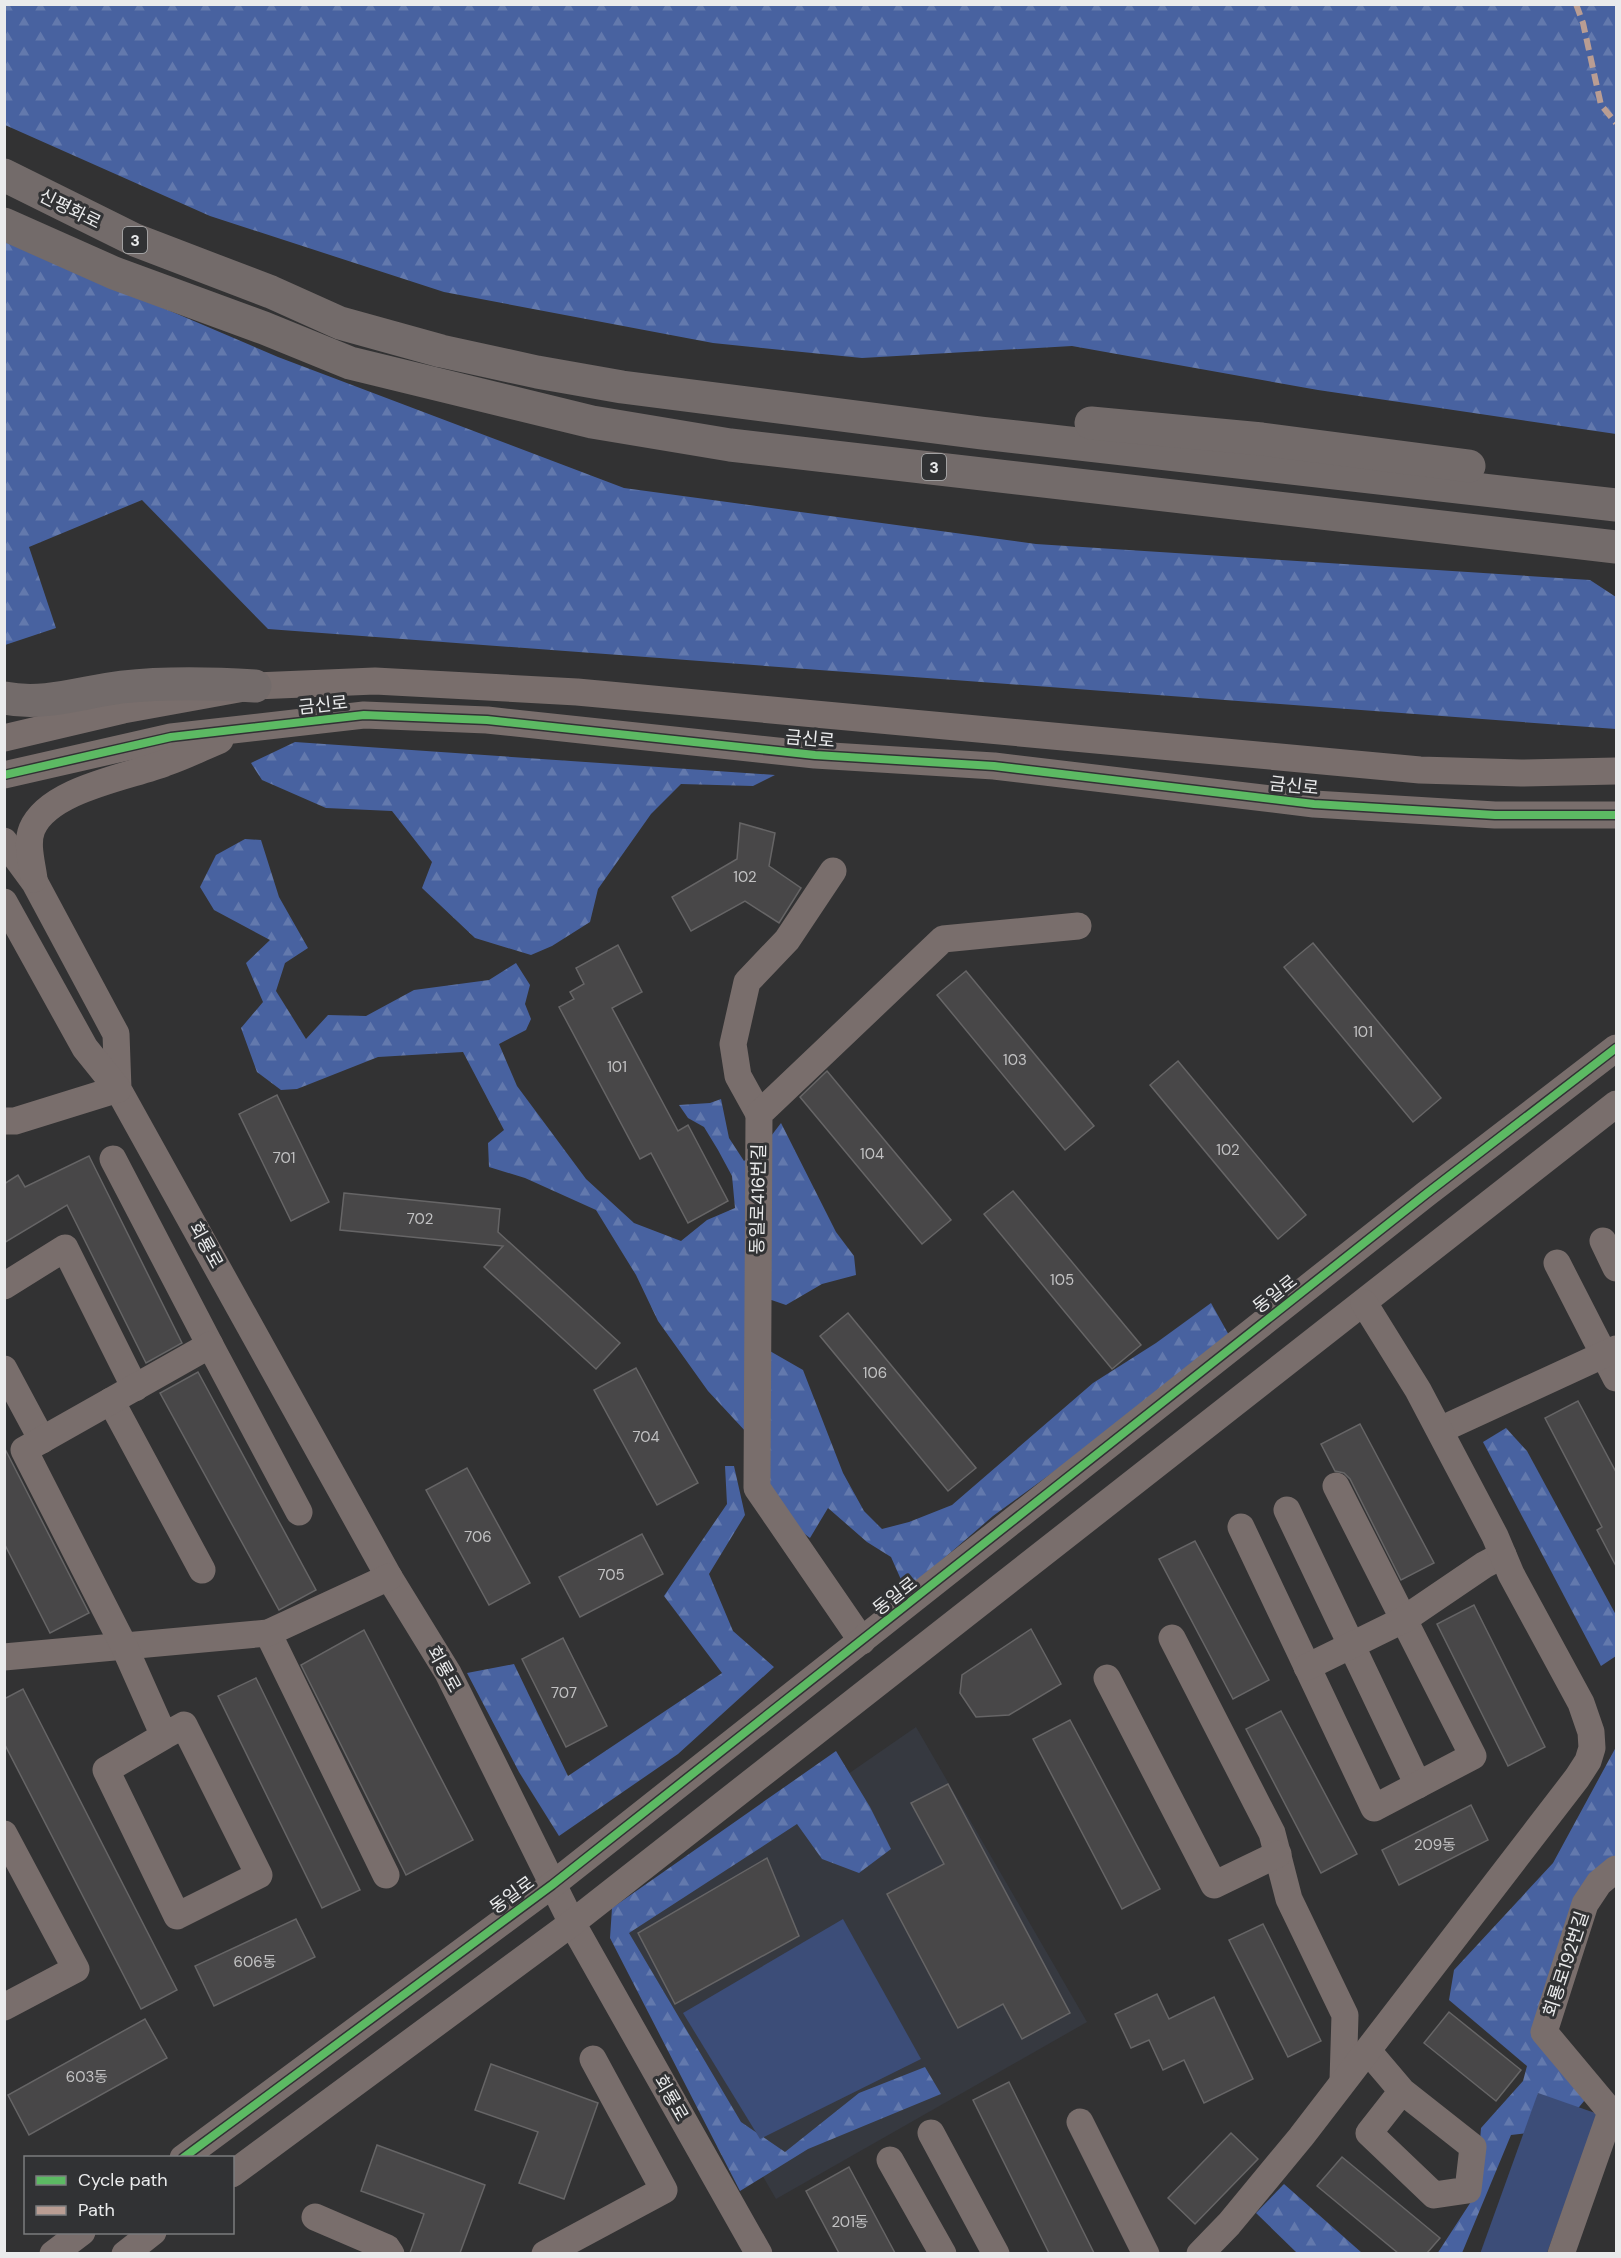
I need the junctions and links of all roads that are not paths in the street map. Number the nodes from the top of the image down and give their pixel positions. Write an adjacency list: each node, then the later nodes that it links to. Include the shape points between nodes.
1 (4, 176): 3 (highway, 신평화로 / 3, via 135,240)
2 (4, 224): 4 (highway, 3, via 114,273)
3 (271, 292): 5 (highway, via 340,323 537,372); 6 (highway, 3, via 467,339 697,376 979,413 1262,439)
4 (264, 328): 5 (highway, via 626,407); 9 (highway, 3, via 351,363 592,422 730,445)
5 (979, 442): 7 (highway); 8 (highway)
6 (1617, 485)
7 (1617, 505)
8 (1617, 523)
9 (1617, 547)
10 (255, 686): 11 (highway, via 180,682 91,691 44,701); 13 (street, 금신로, via 123,710); 14 (street, 금신로, via 375,681 577,692 1420,770)
11 (4, 698)
12 (249, 728): 15 (street, 금신로, via 171,737); 16 (street, 금신로, via 364,715 487,720 815,755 994,766 1314,804 1495,815); 19 (street, via 57,803 42,815 31,832 29,845)
13 (4, 738)
14 (1617, 771)
15 (4, 775)
16 (1617, 815)
17 (4, 841): 19 (street, 회룡로)
18 (833, 871): 25 (street, via 787,940 747,982 733,1044 738,1076)
19 (35, 883): 23 (street, 회룡로, via 116,1034)
20 (7, 909): 23 (street, 회룡로, via 85,1048)
21 (1078, 926): 25 (street, via 942,939)
22 (1617, 1048): 50 (street, 동일로, via 1426,1194)
23 (118, 1089): 26 (street); 46 (street, 회룡로)
24 (1617, 1104): 32 (street)
25 (759, 1114): 50 (street, 동일로416번길, via 757,1488)
26 (4, 1121)
27 (113, 1159): 33 (street)
28 (1602, 1241): 30 (street)
29 (1557, 1263): 34 (street)
30 (1617, 1268)
31 (4, 1286): 36 (street, via 65,1248)
32 (1364, 1303): 38 (street); 63 (street)
33 (210, 1345): 36 (street); 42 (street)
34 (1613, 1361): 38 (street)
35 (4, 1369): 39 (street)
36 (135, 1388): 37 (street)
37 (111, 1401): 39 (street); 45 (street)
38 (1440, 1430): 44 (street)
39 (42, 1440): 51 (street, via 24,1450)
40 (1336, 1486): 47 (street)
41 (1287, 1510): 52 (street)
42 (299, 1512)
43 (1241, 1527): 54 (street)
44 (1503, 1555): 47 (street); 65 (street, via 1581,1703 1592,1748 1577,1779)
45 (202, 1570)
46 (389, 1577): 48 (street); 62 (street, 회룡로, via 448,1673)
47 (1403, 1620): 52 (street); 57 (street, via 1473,1756)
48 (268, 1633): 51 (street); 61 (street)
49 (1172, 1638): 59 (street, via 1272,1833)
50 (862, 1641): 62 (street, 동일로)
51 (124, 1646): 53 (street); 56 (street)
52 (1354, 1646): 54 (street); 57 (street)
53 (4, 1657)
54 (1308, 1667): 57 (street, via 1374,1808)
55 (1107, 1678): 59 (street, via 1214,1885)
56 (164, 1736): 56 (street, via 184,1725 259,1875 177,1916 106,1770)
57 (1418, 1785)
58 (4, 1834): 64 (street, via 76,1969)
59 (1278, 1854): 67 (street, via 1289,1899 1345,2015)
60 (1617, 1869): 87 (street, 회룡로192번길, via 1599,1883 1585,1904 1544,2032 1611,2112)
61 (386, 1875)
62 (552, 1885): 63 (street, 회룡로); 71 (street, 동일로)
63 (572, 1923): 73 (street); 82 (street, 회룡로)
64 (4, 2007)
65 (1368, 2051): 67 (street); 68 (street)
66 (593, 2059): 77 (street, via 664,2190)
67 (1343, 2081): 86 (street, via 1256,2193)
68 (1402, 2091)
69 (1080, 2122): 85 (street)
70 (931, 2133): 84 (street)
71 (184, 2156)
72 (890, 2160): 83 (street)
73 (234, 2173)
74 (315, 2217): 80 (street)
75 (79, 2234): 78 (street)
76 (150, 2234): 79 (street)
77 (582, 2245): 81 (street)
78 (53, 2253)
79 (125, 2253)
80 (391, 2253)
81 (545, 2253)
82 (759, 2253)
83 (943, 2253)
84 (996, 2253)
85 (1146, 2253)
86 (1200, 2253)
87 (1561, 2253)

